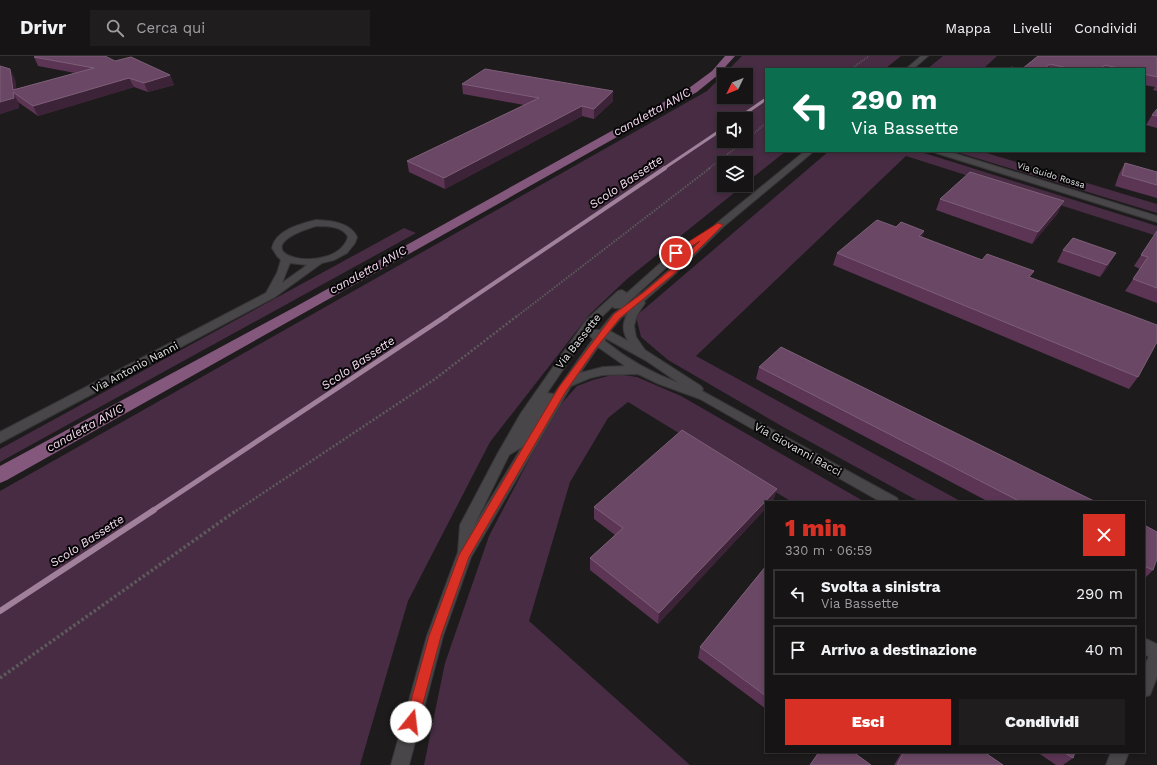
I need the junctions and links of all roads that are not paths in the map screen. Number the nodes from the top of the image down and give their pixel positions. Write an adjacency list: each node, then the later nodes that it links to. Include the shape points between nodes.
1 (925, 56): 2 (main road)
2 (910, 68)
3 (809, 152): 6 (main road, Via Bassette)
4 (941, 152): 5 (main road, Via Guido Rossa)
5 (1157, 219)
6 (720, 225): 7 (main road, Via Bassette); 10 (main road, Via Bassette)
7 (676, 253): 12 (main road, Via Bassette, via 599,326 596,332); 18 (main road, Via Bassette, via 646,272 590,322 524,416)
8 (286, 259): 9 (main road, Via Antonio Nanni); 9 (main road, Via Antonio Nanni, via 277,248 284,236 292,230 322,223 339,225 352,234 352,241 348,247); 11 (main road)
9 (319, 261): 11 (main road, Via Antonio Nanni)
10 (647, 294): 12 (main road, Via Bassette, via 617,316); 13 (main road, Via Giovanni Bacci, via 630,314 627,327 630,337)
11 (271, 295): 17 (main road, Via Antonio Nanni)
12 (601, 336): 13 (main road, Via Giovanni Bacci); 14 (main road, Via Giovanni Bacci, via 600,343); 15 (main road, Via Bassette); 18 (main road, Via Bassette, via 586,339 523,440)
13 (649, 357): 16 (main road, Via Giovanni Bacci, via 695,387)
14 (640, 370): 15 (main road, Via Giovanni Bacci, via 602,370); 16 (main road, Via Giovanni Bacci)
15 (566, 384): 20 (main road, Via Bassette)
16 (704, 396): 19 (main road, Via Giovanni Bacci)
17 (0, 438)
18 (504, 453): 20 (main road, Via Bassette, via 467,525)
19 (890, 501)
20 (464, 555): 25 (main road, Via Bassette, via 435,636)
21 (1145, 646): 22 (main road)
22 (1157, 654): 23 (main road)
23 (1145, 686)
24 (1120, 753): 26 (main road)
25 (400, 765)
26 (1115, 765)

